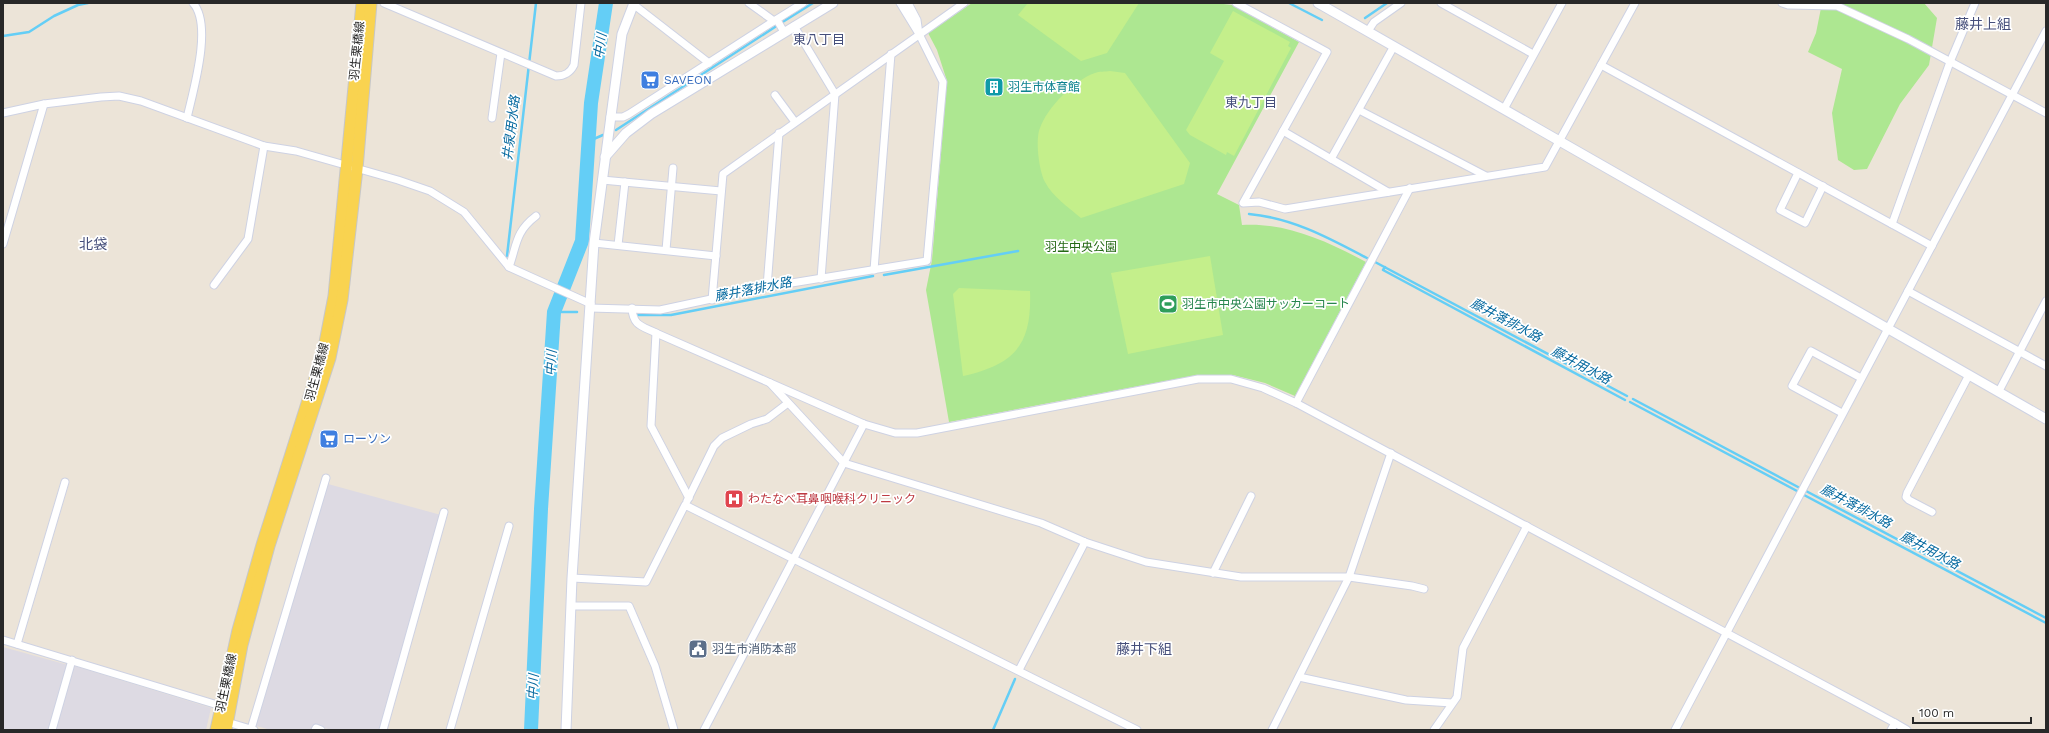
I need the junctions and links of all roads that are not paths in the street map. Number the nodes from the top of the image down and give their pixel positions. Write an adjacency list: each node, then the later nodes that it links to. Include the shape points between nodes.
1 (193, 3): 43 (street, via 203,27 201,52)
2 (362, 3): 52 (main road, 羽生栗橋線)
3 (371, 3): 54 (main road, 羽生栗橋線)
4 (384, 3): 28 (street)
5 (582, 3): 28 (street, via 574,65 567,74 556,76)
6 (749, 3): 21 (street)
7 (803, 3): 21 (street)
8 (833, 3): 22 (street)
9 (900, 3): 26 (street)
10 (908, 3): 26 (street, via 917,20)
11 (964, 3): 26 (street)
12 (1236, 3): 46 (street, via 1327,52)
13 (1318, 3): 23 (street)
14 (1401, 3): 23 (street, via 1374,22)
15 (1441, 3): 30 (street)
16 (1635, 3): 33 (street)
17 (1782, 3): 31 (street, via 1838,6)
18 (1975, 3): 31 (street)
19 (633, 4): 32 (street); 42 (street, via 622,34)
20 (1558, 4): 30 (street)
21 (776, 20): 25 (street); 32 (street)
22 (794, 26): 25 (street); 34 (street)
23 (1368, 31): 27 (street)
24 (2046, 31): 36 (street)
25 (784, 32): 50 (street, via 651,114 626,133)
26 (919, 34): 29 (street); 73 (street, via 943,82 927,261)
27 (1394, 46): 38 (street); 39 (street)
28 (500, 53): 44 (street)
29 (891, 54): 34 (street); 73 (street)
30 (1533, 54): 38 (street)
31 (1950, 62): 36 (street); 65 (street)
32 (709, 63): 42 (street, via 629,114 623,117)
33 (1601, 65): 48 (street); 55 (street)
34 (835, 94): 45 (street); 74 (street)
35 (775, 95): 45 (street)
36 (2011, 95): 41 (street); 69 (street)
37 (44, 104): 40 (street); 43 (street, via 119,96 141,101); 67 (street)
38 (1504, 109): 48 (street)
39 (1359, 110): 51 (street); 56 (street)
40 (3, 113)
41 (2046, 113)
42 (610, 117): 50 (street)
43 (187, 118): 49 (street)
44 (492, 118)
45 (795, 122): 47 (street)
46 (1283, 131): 51 (street); 63 (street, via 1243,203 1259,202 1285,209)
47 (779, 133): 62 (street, via 723,174); 76 (street)
48 (1560, 140): 56 (street, via 1545,166); 82 (street)
49 (264, 146): 52 (street, via 296,151); 75 (street, via 248,239)
50 (605, 157): 57 (street)
51 (1331, 159): 63 (street)
52 (346, 166): 54 (street); 119 (main road, 羽生栗橋線, via 334,296 323,353 262,545 238,630)
53 (673, 168): 59 (street)
54 (357, 169): 72 (street, via 430,191 464,212); 120 (main road, 羽生栗橋線, via 342,300 330,358 269,546 242,645)
55 (1798, 173): 60 (street); 60 (street, via 1780,210 1805,222)
56 (1486, 176): 61 (street)
57 (602, 180): 58 (street); 66 (street)
58 (625, 182): 59 (street); 68 (street)
59 (671, 186): 62 (street); 70 (street)
60 (1823, 186): 65 (street)
61 (1410, 188): 63 (street); 91 (street)
62 (721, 191): 71 (street)
63 (1388, 192)
64 (536, 216): 72 (street, via 525,224 520,232)
65 (1892, 224): 69 (street)
66 (594, 243): 68 (street); 80 (street)
67 (3, 244)
68 (618, 245): 70 (street)
69 (1932, 246): 77 (street)
70 (666, 250): 71 (street)
71 (716, 256): 78 (street)
72 (509, 267): 80 (street)
73 (874, 270): 74 (street)
74 (821, 279): 76 (street)
75 (214, 285)
76 (766, 287): 78 (street)
77 (1908, 291): 82 (street); 84 (street)
78 (712, 300): 81 (street, via 660,310)
79 (2046, 301): 84 (street)
80 (590, 306): 81 (street); 109 (street)
81 (632, 308): 83 (street, via 632,318 635,322)
82 (1888, 328): 86 (street); 87 (street)
83 (656, 333): 88 (street); 100 (street, via 651,426)
84 (2019, 352): 85 (street); 89 (street)
85 (2046, 366)
86 (1969, 375): 89 (street); 102 (street, via 1907,493 1906,497 1909,500)
87 (1861, 378): 92 (street); 92 (street, via 1810,351 1792,386)
88 (767, 380): 90 (street); 94 (street)
89 (1999, 391): 93 (street)
90 (788, 403): 96 (street); 100 (street, via 767,419 722,438 714,446)
91 (1296, 403): 94 (street, via 1263,388 1231,379 1198,379 917,434 895,433); 95 (street)
92 (1842, 413): 112 (street)
93 (2046, 419)
94 (864, 424): 96 (street)
95 (1391, 453): 104 (street); 108 (street)
96 (844, 463): 105 (street, via 1041,524); 106 (street)
97 (326, 478): 124 (street)
98 (65, 482): 114 (street)
99 (1251, 496): 107 (street)
100 (687, 501): 106 (street); 109 (street, via 646,582)
101 (444, 512): 127 (street)
102 (1932, 512)
103 (509, 526): 128 (street)
104 (1526, 526): 112 (street); 118 (street, via 1463,648 1457,697)
105 (1085, 542): 107 (street, via 1146,562); 116 (street)
106 (795, 559): 116 (street); 131 (street)
107 (1213, 572): 108 (street, via 1241,577)
108 (1349, 577): 110 (street); 117 (street)
109 (572, 578): 111 (street)
110 (1424, 589)
111 (571, 606): 129 (street); 130 (street, via 629,606 655,666)
112 (1726, 632): 121 (street); 135 (street)
113 (3, 640): 114 (street)
114 (17, 644): 115 (street)
115 (72, 660): 119 (street); 122 (street)
116 (1019, 670): 132 (street)
117 (1299, 677): 118 (street, via 1406,700); 133 (street)
118 (1452, 703): 134 (street)
119 (221, 706): 123 (main road, 羽生栗橋線)
120 (227, 726): 124 (street)
121 (1893, 727): 136 (street)
122 (52, 730)
123 (216, 730)
124 (252, 730)
125 (315, 730): 126 (street)
126 (321, 730)
127 (383, 730)
128 (450, 730)
129 (566, 730)
130 (674, 730)
131 (704, 730)
132 (1136, 730)
133 (1272, 730)
134 (1434, 730)
135 (1675, 730)
136 (1907, 730)

